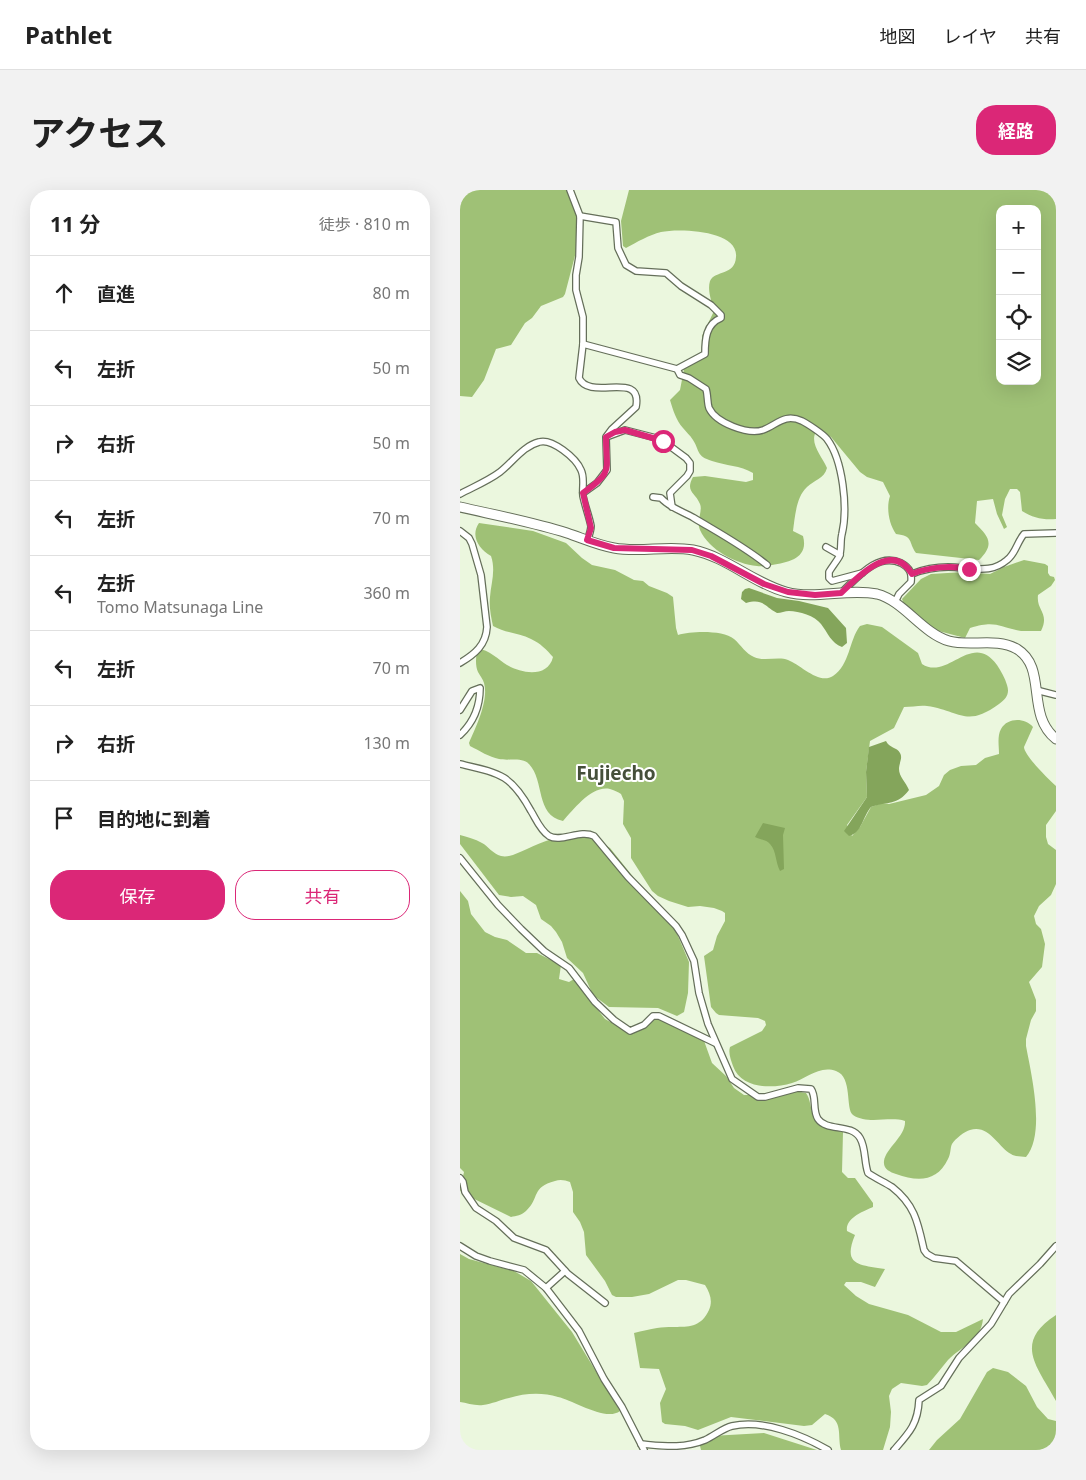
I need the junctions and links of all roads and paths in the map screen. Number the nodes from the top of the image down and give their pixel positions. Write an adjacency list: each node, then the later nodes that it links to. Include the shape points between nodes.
1 (570, 190): 2 (street)
2 (580, 216): 3 (street, via 576,290 583,317); 4 (street, via 616,222 618,248 626,265 636,271 666,273 721,314 706,335 705,354)
3 (583, 344): 4 (street); 5 (street, via 579,378 582,383 595,388 623,387 637,396 636,407)
4 (677, 369): 15 (street, via 680,375 706,390 713,414 732,426 762,430 783,419 796,420 803,421 825,436 844,491)
5 (606, 437): 6 (street, via 607,470); 10 (street, via 628,430 663,441 686,458 690,471 670,493)
6 (583, 493): 7 (street, via 581,468 571,456 548,441 540,441 501,471); 13 (street, via 591,528)
7 (460, 494)
8 (652, 497): 10 (street, via 661,498)
9 (460, 506): 13 (main road)
10 (672, 508): 16 (street, via 750,551)
11 (460, 531): 21 (street, via 472,544 481,575 487,626 479,650)
12 (1056, 532): 18 (street, via 1024,534 1008,560 988,570 946,568)
13 (587, 540): 19 (main road, via 614,548 692,550 788,592)
14 (826, 547): 15 (street)
15 (840, 555): 17 (street, via 828,572 832,581)
16 (767, 565)
17 (862, 574): 18 (street, via 884,560 905,565); 19 (street)
18 (912, 574): 20 (street, via 911,582 896,600)
19 (841, 593): 20 (main road, via 865,592)
20 (890, 600): 22 (main road, via 950,642 1001,644 1017,649 1031,663)
21 (460, 663)
22 (1036, 690): 23 (street); 26 (main road, via 1040,718)
23 (1056, 695)
24 (460, 710): 25 (street, via 472,691 480,688 477,711)
25 (460, 735)
26 (1056, 739)
27 (460, 764): 29 (street, via 497,774 512,783 551,838 590,834 598,840 682,935 694,961 699,993)
28 (460, 858): 29 (street, via 521,929 544,952 569,968 595,1002 623,1027 635,1030 654,1016 659,1016)
29 (715, 1043): 35 (street, via 732,1079 753,1095 765,1097 811,1088 816,1117 854,1132 861,1142 868,1173 905,1199 914,1212 927,1254 956,1261)
30 (460, 1178): 33 (street, via 464,1192 476,1208 514,1238 546,1250)
31 (460, 1246): 34 (street, via 490,1261 524,1270)
32 (1056, 1246): 35 (street)
33 (565, 1271): 34 (street); 36 (street)
34 (546, 1288): 37 (street, via 579,1331)
35 (1004, 1302): 41 (street, via 991,1324 958,1358 942,1386 919,1400 916,1421)
36 (605, 1303)
37 (642, 1447): 40 (street, via 676,1448 706,1440 731,1426 746,1425 782,1429)
38 (460, 1448): 39 (street)
39 (464, 1450)
40 (828, 1450)
41 (894, 1450)

